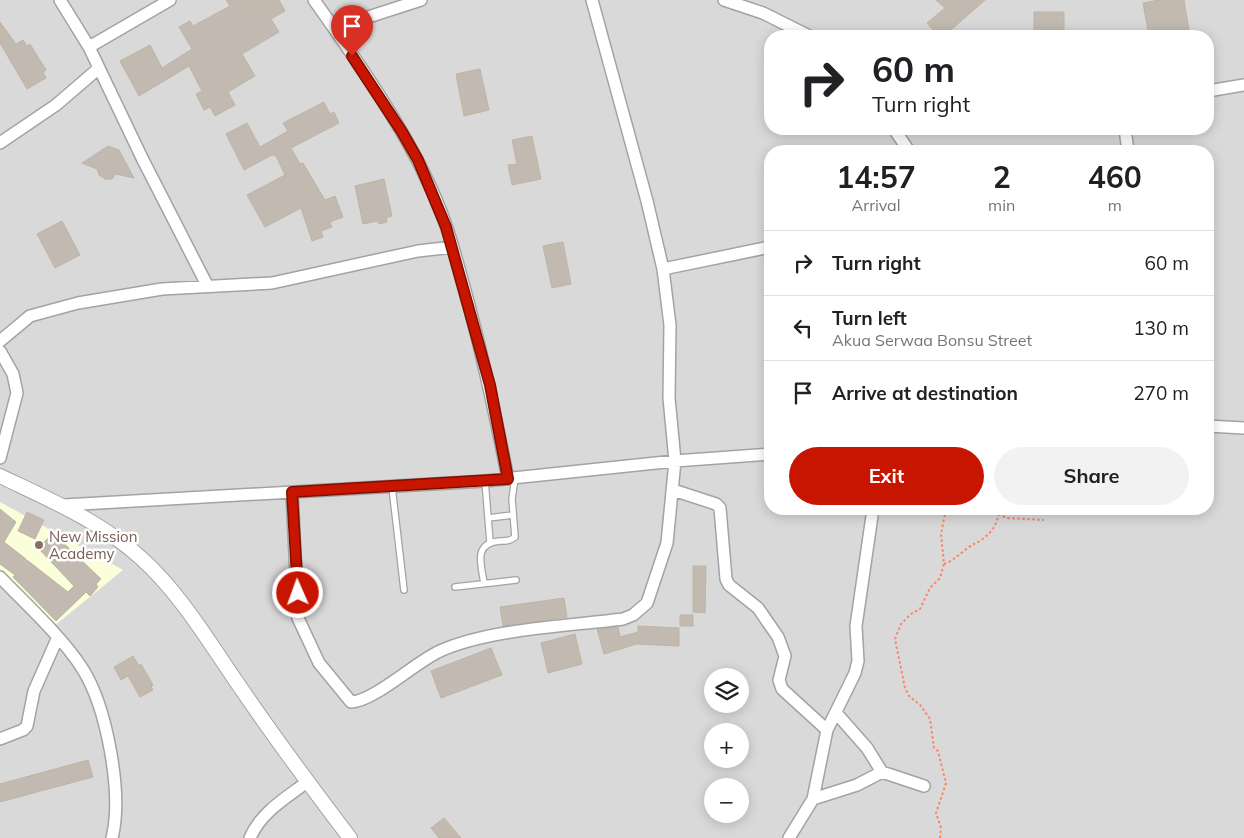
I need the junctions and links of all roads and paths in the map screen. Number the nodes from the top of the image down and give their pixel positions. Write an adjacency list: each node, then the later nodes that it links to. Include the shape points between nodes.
1 (60, 0): 9 (street)
2 (170, 0): 9 (street)
3 (314, 0): 7 (street)
4 (422, 0): 7 (street)
5 (592, 0): 16 (street, via 648,201)
6 (724, 0): 8 (street, via 763,13)
7 (334, 28): 14 (street, via 418,160)
8 (797, 30)
9 (89, 47): 10 (street)
10 (99, 68): 13 (street, via 56,105); 17 (street)
11 (1244, 85): 12 (street)
12 (1214, 90)
13 (0, 143)
14 (453, 247): 17 (street, via 418,251 272,283); 26 (street)
15 (764, 248): 16 (street)
16 (663, 270): 24 (street, via 670,325 670,398)
17 (207, 285): 18 (street, via 113,296 40,312 22,321)
18 (0, 341)
19 (0, 351): 23 (street, via 14,374 17,393)
20 (1214, 426): 21 (street)
21 (1244, 428)
22 (764, 454): 24 (street)
23 (0, 458)
24 (675, 460): 26 (street); 29 (street)
25 (0, 476): 31 (street)
26 (512, 478): 27 (street); 32 (lane)
27 (485, 481): 28 (street); 36 (lane)
28 (392, 487): 30 (street); 44 (lane)
29 (673, 490): 30 (street, via 664,552 647,603 632,616 482,637 448,648 357,702 348,699 319,663 298,618); 47 (street, via 720,508 726,579 758,608 778,637 785,656 779,680 782,688)
30 (292, 492): 31 (street)
31 (64, 505): 50 (street, via 131,550 170,590)
32 (513, 515): 36 (lane); 38 (lane, via 516,532 513,539)
33 (872, 515): 46 (street, via 856,626 856,673)
34 (945, 515): 39 (path, via 941,534)
35 (998, 516): 37 (path); 39 (path, via 993,529 981,542)
36 (488, 518): 38 (lane)
37 (1044, 520)
38 (490, 542): 42 (lane, via 481,552)
39 (944, 564): 57 (path, via 940,578 930,588 920,609 902,624 895,639 905,688 930,719 934,748 938,751 944,774 946,783 936,813 941,828)
40 (0, 577): 45 (street)
41 (516, 580): 42 (lane)
42 (484, 583): 43 (lane)
43 (455, 587)
44 (404, 590)
45 (57, 639): 48 (street, via 34,691 27,726); 53 (street, via 82,668 97,703 117,788)
46 (837, 714): 47 (street); 49 (street, via 862,741)
47 (828, 730): 52 (street)
48 (0, 739)
49 (882, 772): 51 (street); 52 (street, via 857,785)
50 (307, 782): 54 (street, via 265,815); 55 (street)
51 (924, 786)
52 (813, 799): 56 (street)
53 (112, 838)
54 (250, 838)
55 (350, 838)
56 (789, 838)
57 (940, 838)

